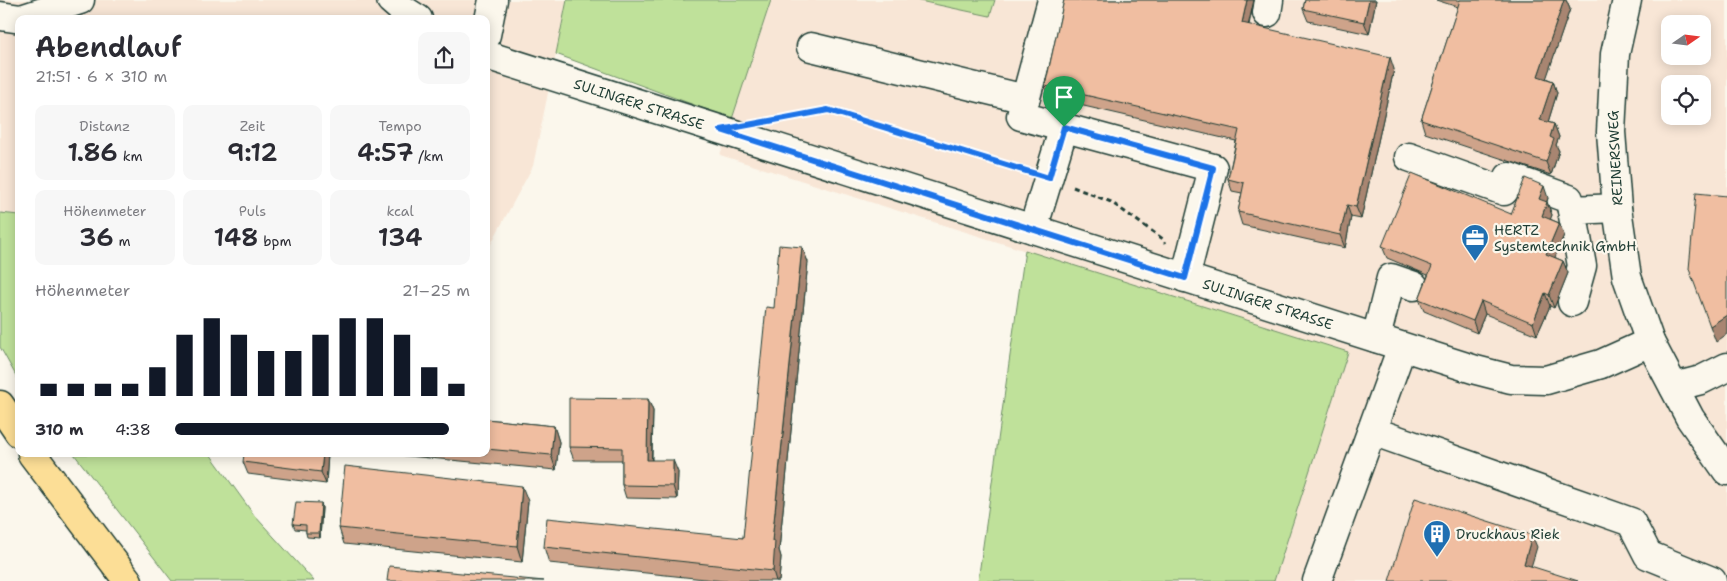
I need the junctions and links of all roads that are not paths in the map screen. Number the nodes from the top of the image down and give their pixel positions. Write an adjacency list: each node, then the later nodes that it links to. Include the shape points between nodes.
1 (80, 0): 6 (street)
2 (392, 0): 7 (street)
3 (493, 0): 8 (street)
4 (1052, 0): 13 (street)
5 (1626, 0): 16 (street, REINERSWEG, via 1614,54 1611,122)
6 (31, 15)
7 (412, 15)
8 (490, 15)
9 (0, 16): 10 (street)
10 (15, 17)
11 (810, 47): 13 (street)
12 (490, 56): 18 (street, SULINGER STRASSE)
13 (1025, 99): 14 (street, via 1021,116)
14 (1064, 127): 18 (street); 19 (street, via 1213,168)
15 (1409, 157): 17 (street, via 1504,191 1509,177 1569,199)
16 (1617, 208): 17 (street); 23 (street, REINERSWEG, via 1627,278)
17 (1572, 210): 21 (street, via 1582,266)
18 (1032, 229): 19 (street, SULINGER STRASSE)
19 (1185, 278): 22 (street, SULINGER STRASSE)
20 (1414, 286): 22 (street, via 1391,278)
21 (1572, 302)
22 (1376, 338): 24 (street, SULINGER STRASSE)
23 (1650, 342): 24 (street, SULINGER STRASSE, via 1602,364 1546,380 1511,379); 26 (street, REINERSWEG)
24 (1402, 347): 29 (street)
25 (1727, 367): 26 (street, via 1701,380)
26 (1674, 388): 31 (street, REINERSWEG, via 1690,418)
27 (0, 405): 28 (highway)
28 (15, 427)
29 (1372, 431): 33 (street); 34 (street, via 1631,522 1648,555)
30 (34, 457): 32 (highway)
31 (1727, 471)
32 (128, 581)
33 (1316, 581)
34 (1712, 581)

